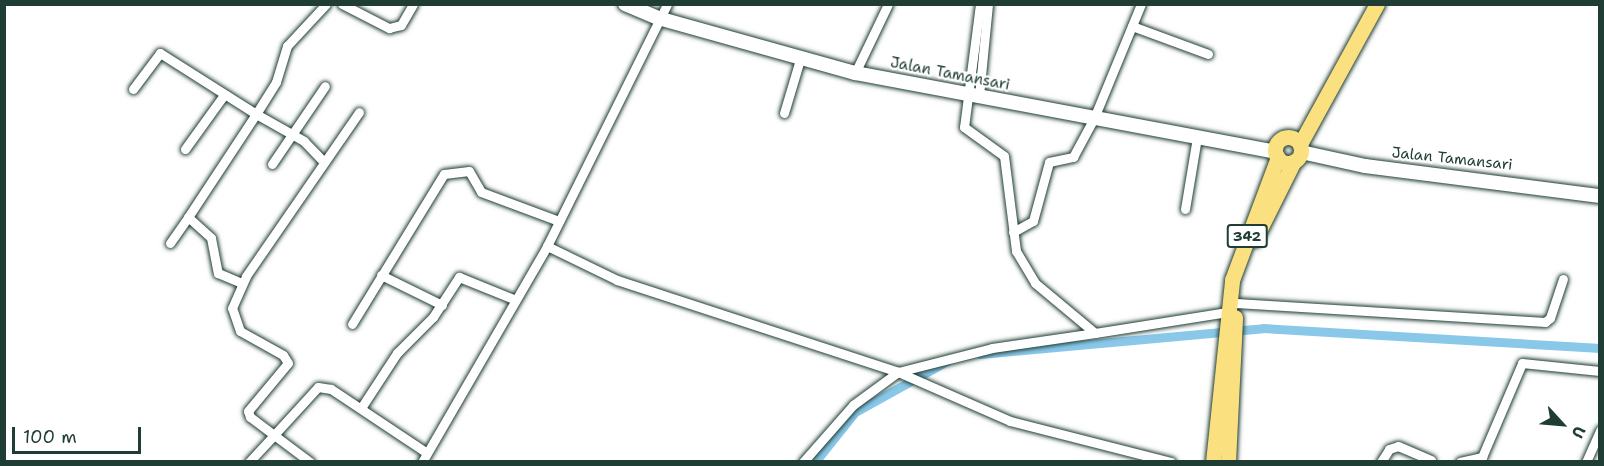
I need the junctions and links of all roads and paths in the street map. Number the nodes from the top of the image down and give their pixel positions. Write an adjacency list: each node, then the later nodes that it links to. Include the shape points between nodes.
1 (326, 4): 23 (street, via 287,46 276,82)
2 (342, 4): 3 (street, via 389,28 401,25)
3 (414, 4)
4 (625, 4): 12 (main road, Jalan Tamansari)
5 (667, 4): 12 (street)
6 (888, 4): 16 (street)
7 (980, 4): 20 (street)
8 (988, 4): 20 (street)
9 (1141, 4): 13 (street)
10 (1368, 4): 28 (main road, 342)
11 (1377, 4): 28 (main road, 342)
12 (658, 18): 15 (main road, Jalan Tamansari); 35 (street)
13 (1132, 26): 14 (street); 24 (street)
14 (1208, 54)
15 (801, 56): 16 (main road, Jalan Tamansari); 22 (street)
16 (855, 73): 20 (main road, Jalan Tamansari)
17 (325, 86): 25 (street)
18 (133, 89): 19 (street, via 160,53)
19 (224, 95): 23 (street); 27 (street)
20 (975, 95): 24 (main road, Jalan Tamansari); 36 (street, via 964,127 1004,156)
21 (359, 112): 30 (street)
22 (784, 113)
23 (256, 114): 25 (street); 34 (street)
24 (1094, 118): 26 (main road, Jalan Tamansari); 36 (street, via 1071,160 1048,162 1033,221)
25 (293, 133): 30 (street); 31 (street)
26 (1197, 137): 29 (main road, Jalan Tamansari); 33 (street)
27 (185, 149)
28 (1297, 149): 29 (main road, via 1286,162); 29 (main road, via 1279,142); 32 (main road, Jalan Tamansari, via 1365,166); 44 (main road, 342, via 1244,265)
29 (1277, 155): 44 (main road, 342, via 1238,259)
30 (324, 162): 41 (street)
31 (272, 164)
32 (1599, 196)
33 (1185, 209)
34 (188, 217): 37 (street); 41 (street, via 211,238 218,273)
35 (559, 221): 38 (street); 39 (street, via 481,192 469,171 451,172 441,177)
36 (1013, 232): 46 (street, via 1016,251 1035,284)
37 (170, 243)
38 (547, 246): 42 (street); 49 (street, via 616,280)
39 (381, 275): 43 (street); 45 (street)
40 (1563, 279): 44 (street, via 1550,318 1545,322)
41 (242, 283): 52 (street, via 232,308 240,331 283,355 288,363 248,411 250,417)
42 (516, 300): 43 (street, via 461,276); 53 (street)
43 (442, 305): 50 (street, via 397,353)
44 (1231, 311): 46 (street); 47 (main road, 342)
45 (352, 324)
46 (1095, 333): 49 (street, via 992,348)
47 (1227, 369): 59 (main road, 342); 60 (main road, 342)
48 (1599, 371): 62 (street, via 1522,363 1482,457)
49 (902, 373): 57 (street, via 853,405); 58 (street, via 1010,421)
50 (361, 408): 52 (street, via 331,388 318,387); 53 (street)
51 (1599, 429): 63 (street)
52 (274, 435): 55 (street); 56 (street)
53 (424, 457)
54 (1431, 460): 61 (street, via 1398,446 1389,449)
55 (249, 462)
56 (310, 462)
57 (804, 462)
58 (1171, 462)
59 (1213, 462)
60 (1228, 462)
61 (1381, 462)
62 (1460, 462)
63 (1586, 462)

